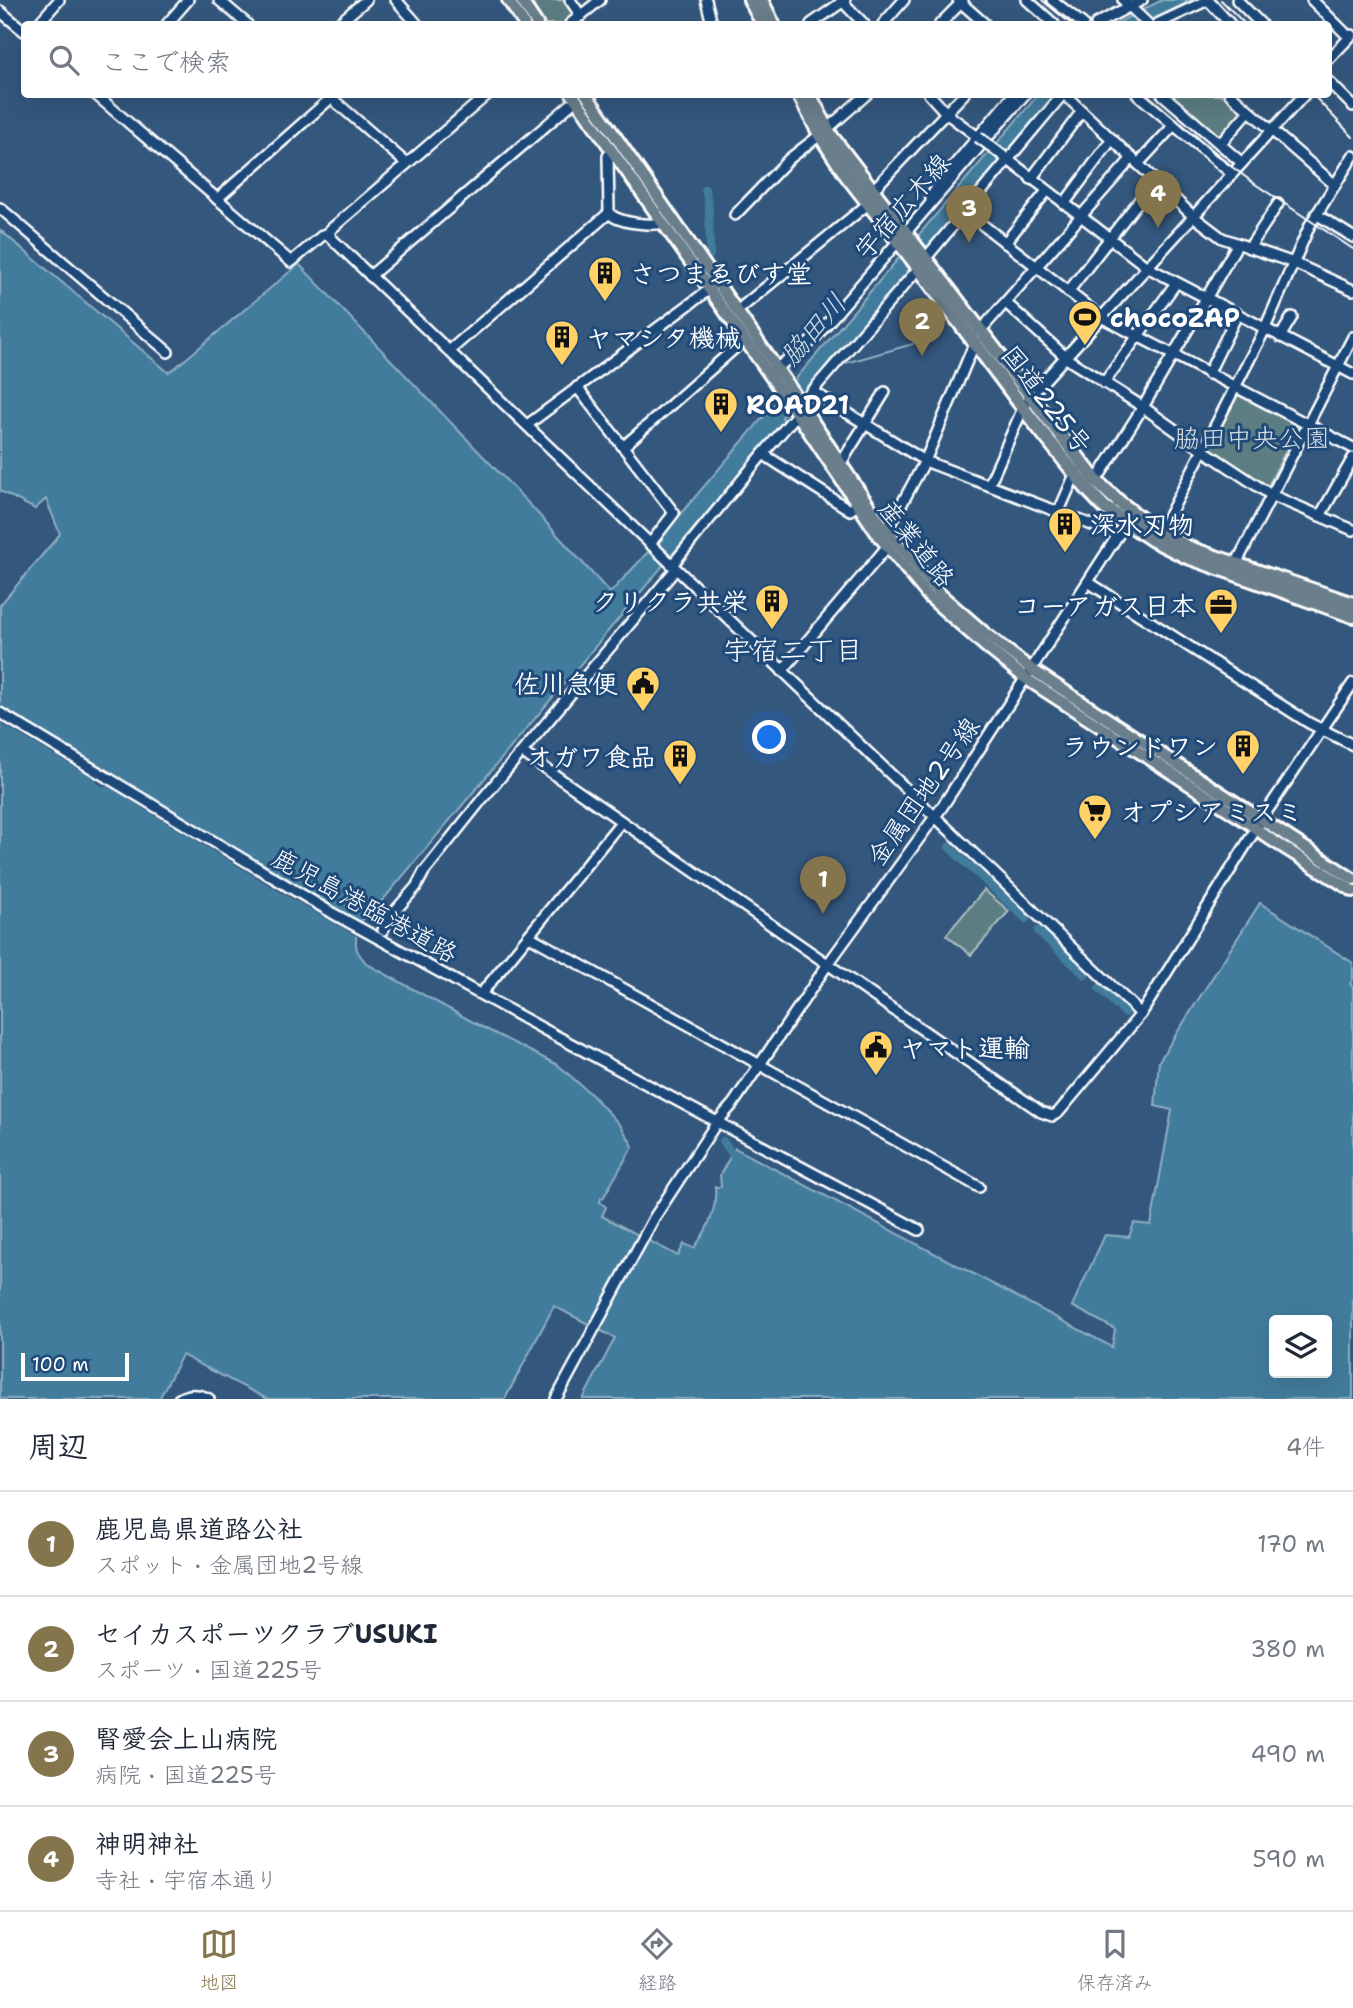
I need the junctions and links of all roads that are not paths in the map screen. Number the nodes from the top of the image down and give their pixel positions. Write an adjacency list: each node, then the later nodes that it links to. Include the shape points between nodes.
1 (59, 0): 24 (street)
2 (188, 0): 25 (street)
3 (219, 0): 26 (street)
4 (366, 0): 27 (street)
5 (396, 0): 28 (street)
6 (508, 0): 29 (main road)
7 (521, 0): 30 (main road)
8 (570, 0): 23 (street)
9 (600, 0): 23 (street)
10 (706, 0): 32 (street)
11 (750, 0): 33 (highway)
12 (761, 0): 34 (highway)
13 (904, 0): 37 (street)
14 (1027, 0): 40 (street)
15 (1052, 0): 41 (street)
16 (1142, 0): 21 (street)
17 (1237, 0): 46 (street)
18 (1312, 0): 48 (street)
19 (843, 1): 35 (street); 36 (street)
20 (961, 1): 38 (street); 39 (street)
21 (1128, 6): 42 (street); 43 (street)
22 (0, 11): 47 (street)
23 (581, 16): 31 (street)
24 (41, 21)
25 (170, 21)
26 (244, 21)
27 (342, 21)
28 (414, 21)
29 (522, 21)
30 (535, 21)
31 (574, 21)
32 (711, 21)
33 (761, 21)
34 (772, 21)
35 (815, 21)
36 (861, 21)
37 (886, 21)
38 (943, 21)
39 (982, 21)
40 (1051, 21)
41 (1079, 21)
42 (1101, 21)
43 (1146, 21)
44 (1157, 21): 45 (street, via 1208,0)
45 (1227, 21)
46 (1258, 21)
47 (21, 28)
48 (1351, 36): 49 (street)
49 (1332, 56)
50 (1332, 85): 71 (street)
51 (104, 98): 93 (street)
52 (327, 98): 93 (street)
53 (331, 98): 85 (street)
54 (481, 98): 85 (street)
55 (576, 98): 117 (street)
56 (579, 98): 81 (main road, 産業道路)
57 (579, 98): 124 (main road, 産業道路)
58 (802, 98): 77 (highway, 国道225号)
59 (810, 98): 77 (highway, 国道225号)
60 (862, 98): 77 (street)
61 (933, 98): 74 (street)
62 (961, 98): 74 (street)
63 (1011, 98): 78 (street)
64 (1022, 98): 95 (street, 宇宿広木線)
65 (1059, 98): 83 (street)
66 (1067, 98): 72 (street)
67 (1143, 98): 75 (street)
68 (1168, 98): 80 (street)
69 (1234, 98): 73 (street)
70 (1300, 98): 76 (street)
71 (1353, 106)
72 (1082, 111): 79 (street); 88 (street)
73 (1249, 111): 76 (street); 80 (street)
74 (947, 114): 78 (street); 91 (street)
75 (1174, 125): 84 (street); 87 (street)
76 (1272, 131): 86 (street); 90 (street)
77 (823, 132): 91 (highway, 国道225号); 94 (highway, 国道225号, via 846,176); 102 (street, via 789,159)
78 (978, 137): 83 (street, bridge); 95 (street, via 940,182)
79 (1112, 139): 84 (street); 96 (street)
80 (1220, 144): 86 (street)
81 (612, 151): 100 (street, via 607,160); 105 (main road, 産業道路)
82 (1353, 156): 90 (street)
83 (1006, 159): 88 (street); 99 (street)
84 (1135, 161): 89 (street); 104 (street)
85 (406, 163): 106 (street)
86 (1242, 163): 87 (street)
87 (1232, 174): 103 (street)
88 (1031, 178): 92 (street)
89 (1154, 180): 103 (street); 108 (street)
90 (1335, 185): 101 (street)
91 (872, 191): 109 (highway, 国道225号)
92 (1047, 191): 96 (street); 110 (street)
93 (217, 199): 106 (street, via 291,262)
94 (868, 204): 109 (highway, 国道225号); 124 (street)
95 (931, 204): 109 (street, 宇宿広木線)
96 (1064, 204): 104 (street)
97 (1278, 204): 112 (street)
98 (0, 208): 136 (street)
99 (965, 212): 110 (street); 113 (street)
100 (609, 214): 105 (street, via 614,219); 135 (street)
101 (1316, 214): 107 (street); 114 (street)
102 (735, 215)
103 (1193, 216): 111 (street); 115 (street)
104 (1081, 217): 108 (street); 116 (street)
105 (663, 223): 119 (main road, 産業道路)
106 (329, 233): 117 (street)
107 (1353, 237)
108 (1109, 238): 115 (street); 121 (street)
109 (905, 241): 113 (highway, 国道225号); 140 (street, 宇宿広木線, via 813,340)
110 (1005, 243): 116 (street)
111 (1237, 245): 112 (street); 122 (street)
112 (1249, 248): 114 (street)
113 (921, 262): 129 (highway, 国道225号); 134 (highway, 国道225号); 146 (street)
114 (1294, 264): 120 (street); 128 (street)
115 (1147, 267): 118 (street); 126 (street)
116 (1037, 268): 121 (street); 123 (street)
117 (370, 276): 135 (street)
118 (1176, 283): 122 (street); 130 (street)
119 (710, 289): 133 (main road, 産業道路); 144 (street)
120 (1353, 290)
121 (1068, 292): 126 (street)
122 (1205, 299): 125 (street); 137 (street)
123 (1006, 303): 129 (street); 138 (street)
124 (737, 311): 140 (main road, 産業道路)
125 (1237, 315): 128 (street); 141 (street)
126 (1101, 317): 130 (street); 138 (street)
127 (1292, 317): 131 (street)
128 (1264, 329): 131 (street); 145 (street)
129 (981, 330): 148 (highway, 国道225号)
130 (1137, 337): 137 (street); 143 (street)
131 (1280, 337): 139 (street)
132 (1353, 339): 139 (street)
133 (744, 340): 140 (main road, 産業道路); 154 (street)
134 (975, 342): 148 (highway, 国道225号); 159 (street)
135 (449, 351): 151 (street)
136 (168, 352)
137 (1174, 355): 141 (street); 149 (street)
138 (1065, 357): 143 (street); 148 (street)
139 (1337, 366): 142 (street); 153 (street)
140 (773, 371): 150 (main road, 産業道路)
141 (1208, 374): 145 (street)
142 (1353, 374)
143 (1104, 383): 149 (street)
144 (577, 387): 151 (street); 154 (street)
145 (1235, 388): 153 (street); 156 (street)
146 (812, 391): 150 (street); 152 (street)
147 (885, 392): 152 (street)
148 (1027, 403): 161 (highway, 国道225号); 162 (highway, 国道225号); 163 (street)
149 (1143, 407): 156 (street); 162 (street)
150 (797, 409): 157 (street); 160 (main road, 産業道路); 165 (main road, 産業道路)
151 (527, 425): 173 (street)
152 (865, 425): 159 (street); 160 (street)
153 (1307, 425): 155 (street); 164 (street)
154 (623, 447): 173 (street, via 674,513)
155 (1353, 448)
156 (1203, 450): 164 (street); 171 (street)
157 (763, 454): 165 (street, via 850,510); 176 (street)
158 (1353, 458): 167 (street)
159 (925, 461): 163 (street); 170 (street)
160 (841, 463): 170 (main road, 産業道路)
161 (1076, 472): 166 (street); 168 (highway, 国道225号, via 1105,508)
162 (1096, 481): 168 (highway, 国道225号)
163 (989, 485): 166 (street)
164 (1271, 495): 167 (street); 175 (street)
165 (857, 505): 174 (main road, 産業道路)
166 (1059, 511): 172 (street)
167 (1320, 516): 169 (street)
168 (1129, 518): 171 (highway, 国道225号); 172 (street, 金属団地2号線); 179 (highway, 国道225号, via 1153,540 1185,556)
169 (1353, 530)
170 (887, 531): 181 (main road, 産業道路, via 940,594)
171 (1160, 533): 175 (highway, 国道225号)
172 (1118, 535): 177 (street, 金属団地2号線)
173 (651, 546): 176 (street)
174 (887, 547): 180 (street); 181 (main road, 産業道路, via 929,597 985,646)
175 (1236, 564): 178 (highway, 国道225号)
176 (672, 566): 180 (street); 186 (street)
177 (1088, 582): 181 (street, 金属団地2号線); 184 (street)
178 (1353, 604)
179 (1353, 617)
180 (782, 671): 187 (street)
181 (1028, 673): 187 (street, 金属団地2号線); 189 (main road, 産業道路)
182 (1353, 682): 184 (street)
183 (0, 713): 195 (street, 鹿児島港臨港道路, via 289,888)
184 (1322, 730): 185 (street); 189 (street)
185 (1353, 745)
186 (523, 753): 188 (street); 192 (street, via 424,872)
187 (934, 816): 194 (street, 金属団地2号線); 196 (street)
188 (621, 822): 193 (street); 194 (street)
189 (1259, 825): 190 (main road, 産業道路); 191 (main road, 産業道路); 196 (street)
190 (1353, 878)
191 (1353, 891)
192 (383, 930)
193 (529, 936): 195 (street); 197 (street)
194 (828, 964): 196 (street, via 1052,1116); 197 (street, 金属団地2号線)
195 (481, 994): 198 (street, 鹿児島港臨港道路)
196 (1141, 1014)
197 (760, 1065): 198 (street, 金属団地2号線); 199 (street)
198 (717, 1122): 200 (street, 鹿児島港臨港道路); 203 (street, 金属団地2号線, via 649,1226)
199 (979, 1187)
200 (919, 1230)
201 (179, 1399): 202 (street, via 193,1394)
202 (209, 1399)
203 (556, 1399)

